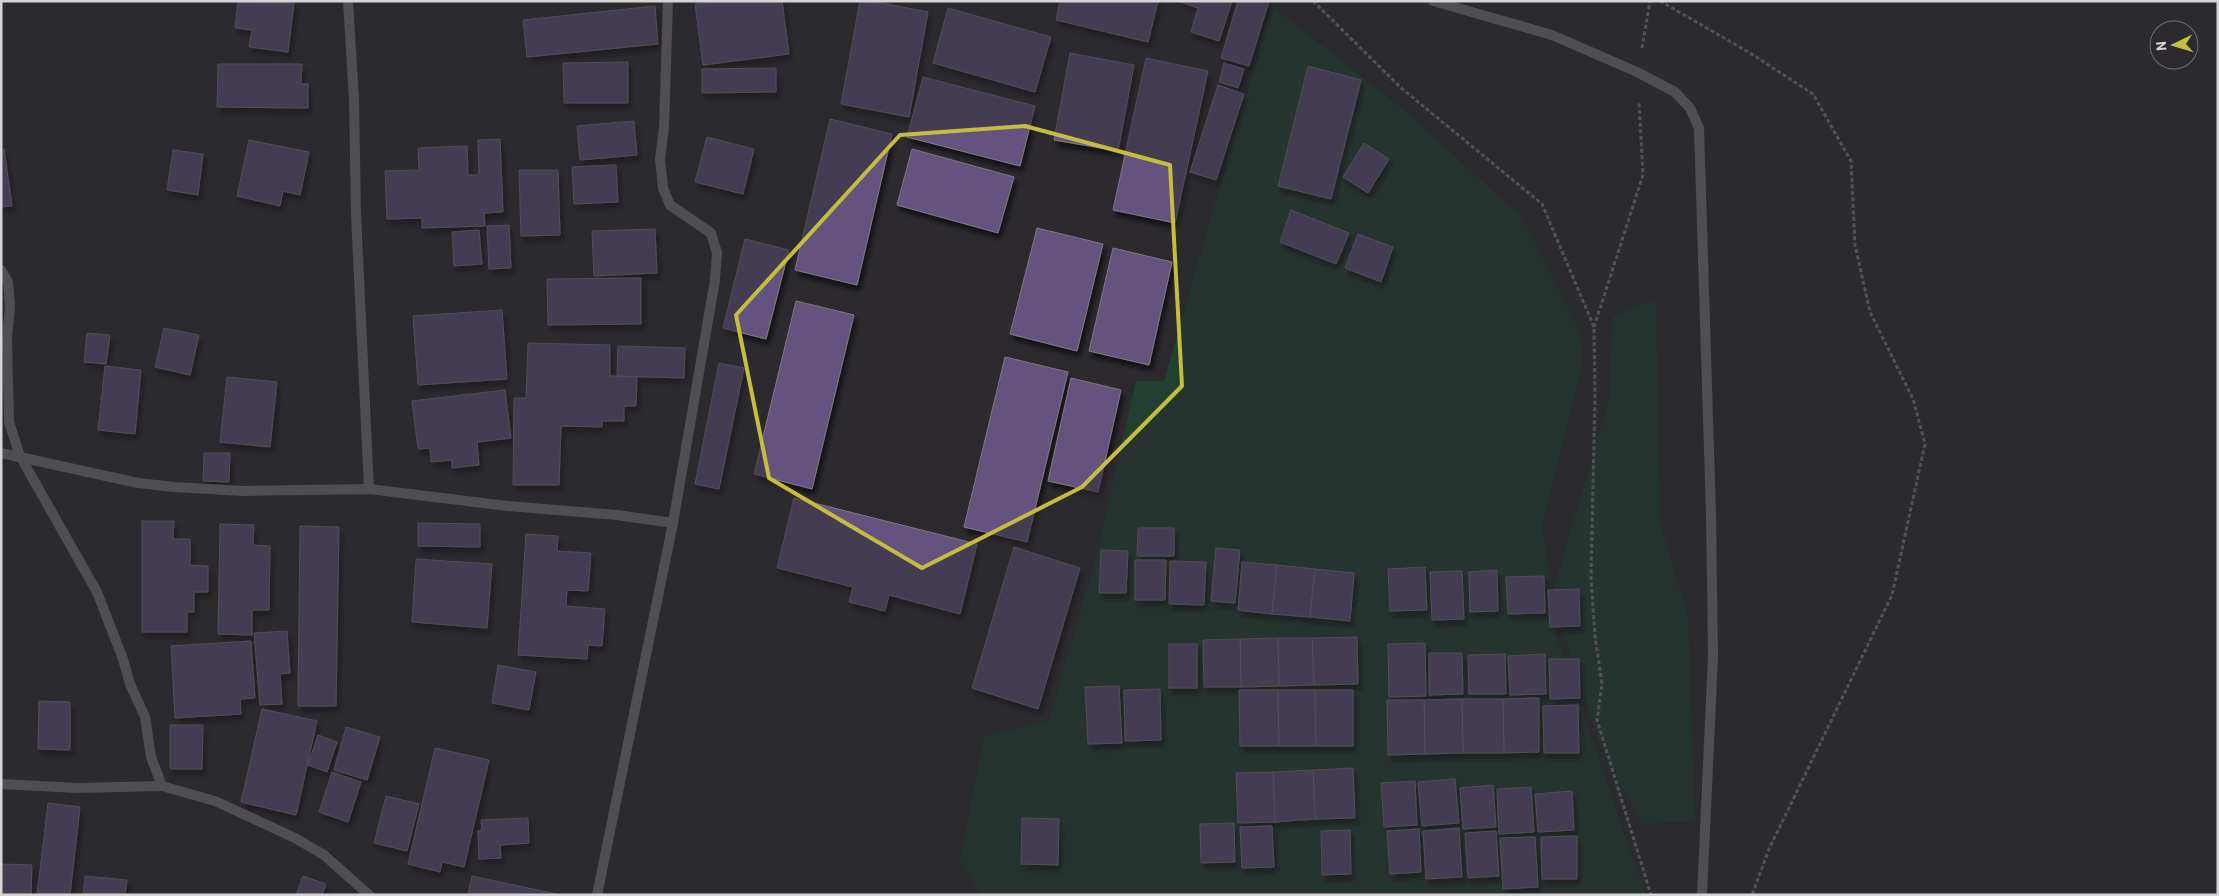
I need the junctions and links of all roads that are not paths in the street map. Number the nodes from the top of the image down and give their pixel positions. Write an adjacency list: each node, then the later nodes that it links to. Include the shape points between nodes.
1 (348, 1): 7 (street)
2 (668, 1): 8 (street, via 660,159 663,188 670,205 711,233 717,253)
3 (1433, 1): 13 (street, via 1552,35 1638,72 1675,92 1690,108 1699,128 1713,657)
4 (1, 270): 6 (street, via 8,282 10,307 7,337 9,422)
5 (1, 453): 6 (street)
6 (20, 456): 7 (street, via 128,482 174,487 242,491); 10 (street, via 97,592 145,717 151,757)
7 (369, 489): 8 (street)
8 (673, 522): 12 (street)
9 (1, 784): 10 (street, via 77,788)
10 (162, 786): 11 (street, via 215,800 295,838 324,856)
11 (370, 895)
12 (597, 895)
13 (1702, 895)

